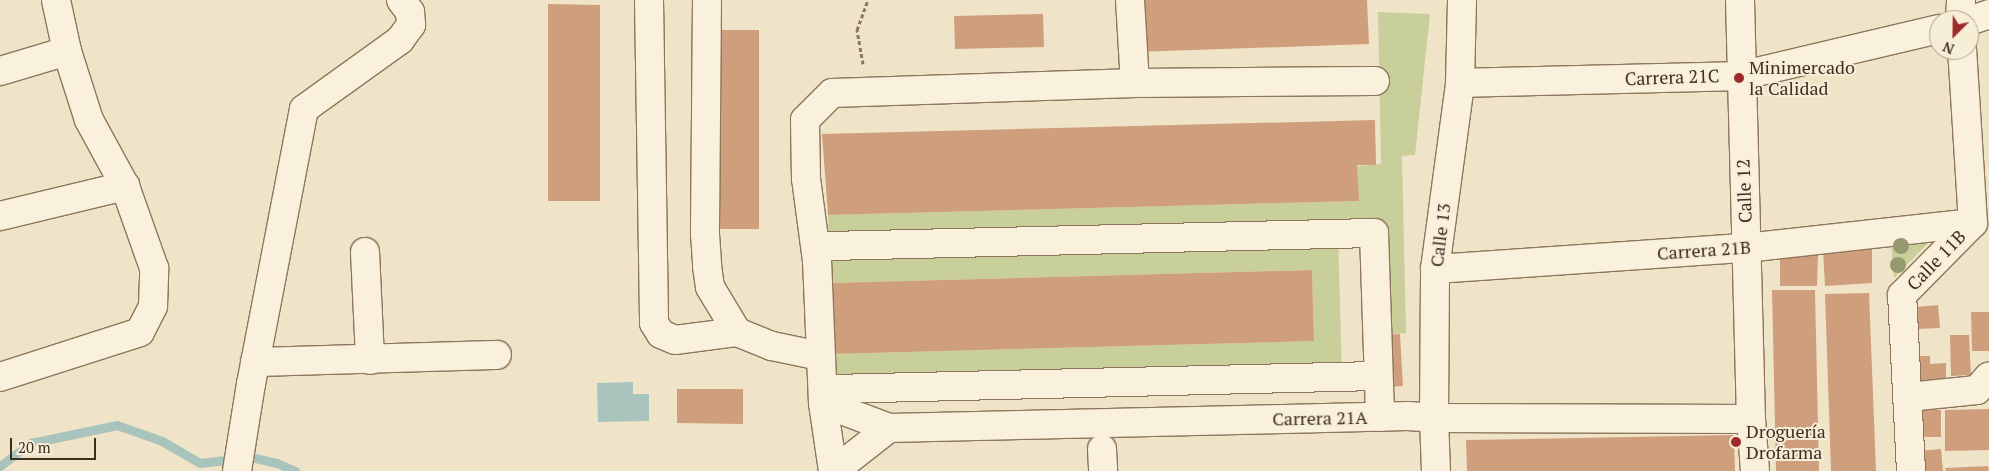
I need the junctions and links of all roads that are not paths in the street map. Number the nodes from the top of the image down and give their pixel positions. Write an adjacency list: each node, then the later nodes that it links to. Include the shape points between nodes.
1 (56, 0): 9 (street)
2 (401, 0): 27 (street, via 410,12 411,25 400,40 304,109)
3 (649, 0): 23 (street, via 654,323 661,334 676,340)
4 (707, 0): 23 (street, via 707,266 710,286)
5 (1130, 0): 15 (street)
6 (1462, 0): 14 (street, Calle 13)
7 (1740, 0): 12 (street, Calle 12)
8 (1929, 31): 12 (street, Carrera 21C)
9 (67, 51): 11 (street); 16 (street, via 89,120)
10 (1963, 60): 18 (street, Calle 11B)
11 (0, 71)
12 (1740, 76): 14 (street, Carrera 21C); 20 (street, Calle 12)
13 (1375, 81): 15 (street)
14 (1460, 83): 22 (street, Calle 13)
15 (1135, 84): 25 (street, via 832,92 805,120 806,179 817,261)
16 (125, 186): 17 (street); 30 (street, via 154,268 153,306 140,332)
17 (0, 216)
18 (1973, 223): 20 (street, Carrera 21B); 32 (street, Calle 11B, via 1902,296)
19 (829, 246): 28 (street, via 1374,233)
20 (1746, 248): 22 (street, Carrera 21B); 35 (street, Calle 12)
21 (365, 252): 26 (street)
22 (1435, 269): 34 (street, Calle 13)
23 (737, 332): 25 (street, via 772,346)
24 (497, 355): 26 (street)
25 (820, 356): 31 (street)
26 (370, 360): 27 (street)
27 (253, 373): 37 (street)
28 (1378, 376): 31 (street); 33 (street)
29 (1989, 376): 32 (street, via 1977,390)
30 (0, 377)
31 (828, 396): 36 (street, Carrera 21A); 38 (street)
32 (1908, 397): 41 (street, Calle 11B)
33 (1380, 417): 34 (street, Carrera 21A); 36 (street, Carrera 21A)
34 (1434, 418): 35 (street, Carrera 21A); 39 (street, Calle 13)
35 (1751, 419): 40 (street, Calle 12)
36 (889, 428): 38 (street)
37 (237, 471)
38 (833, 471)
39 (1436, 471)
40 (1755, 471)
41 (1911, 471)

